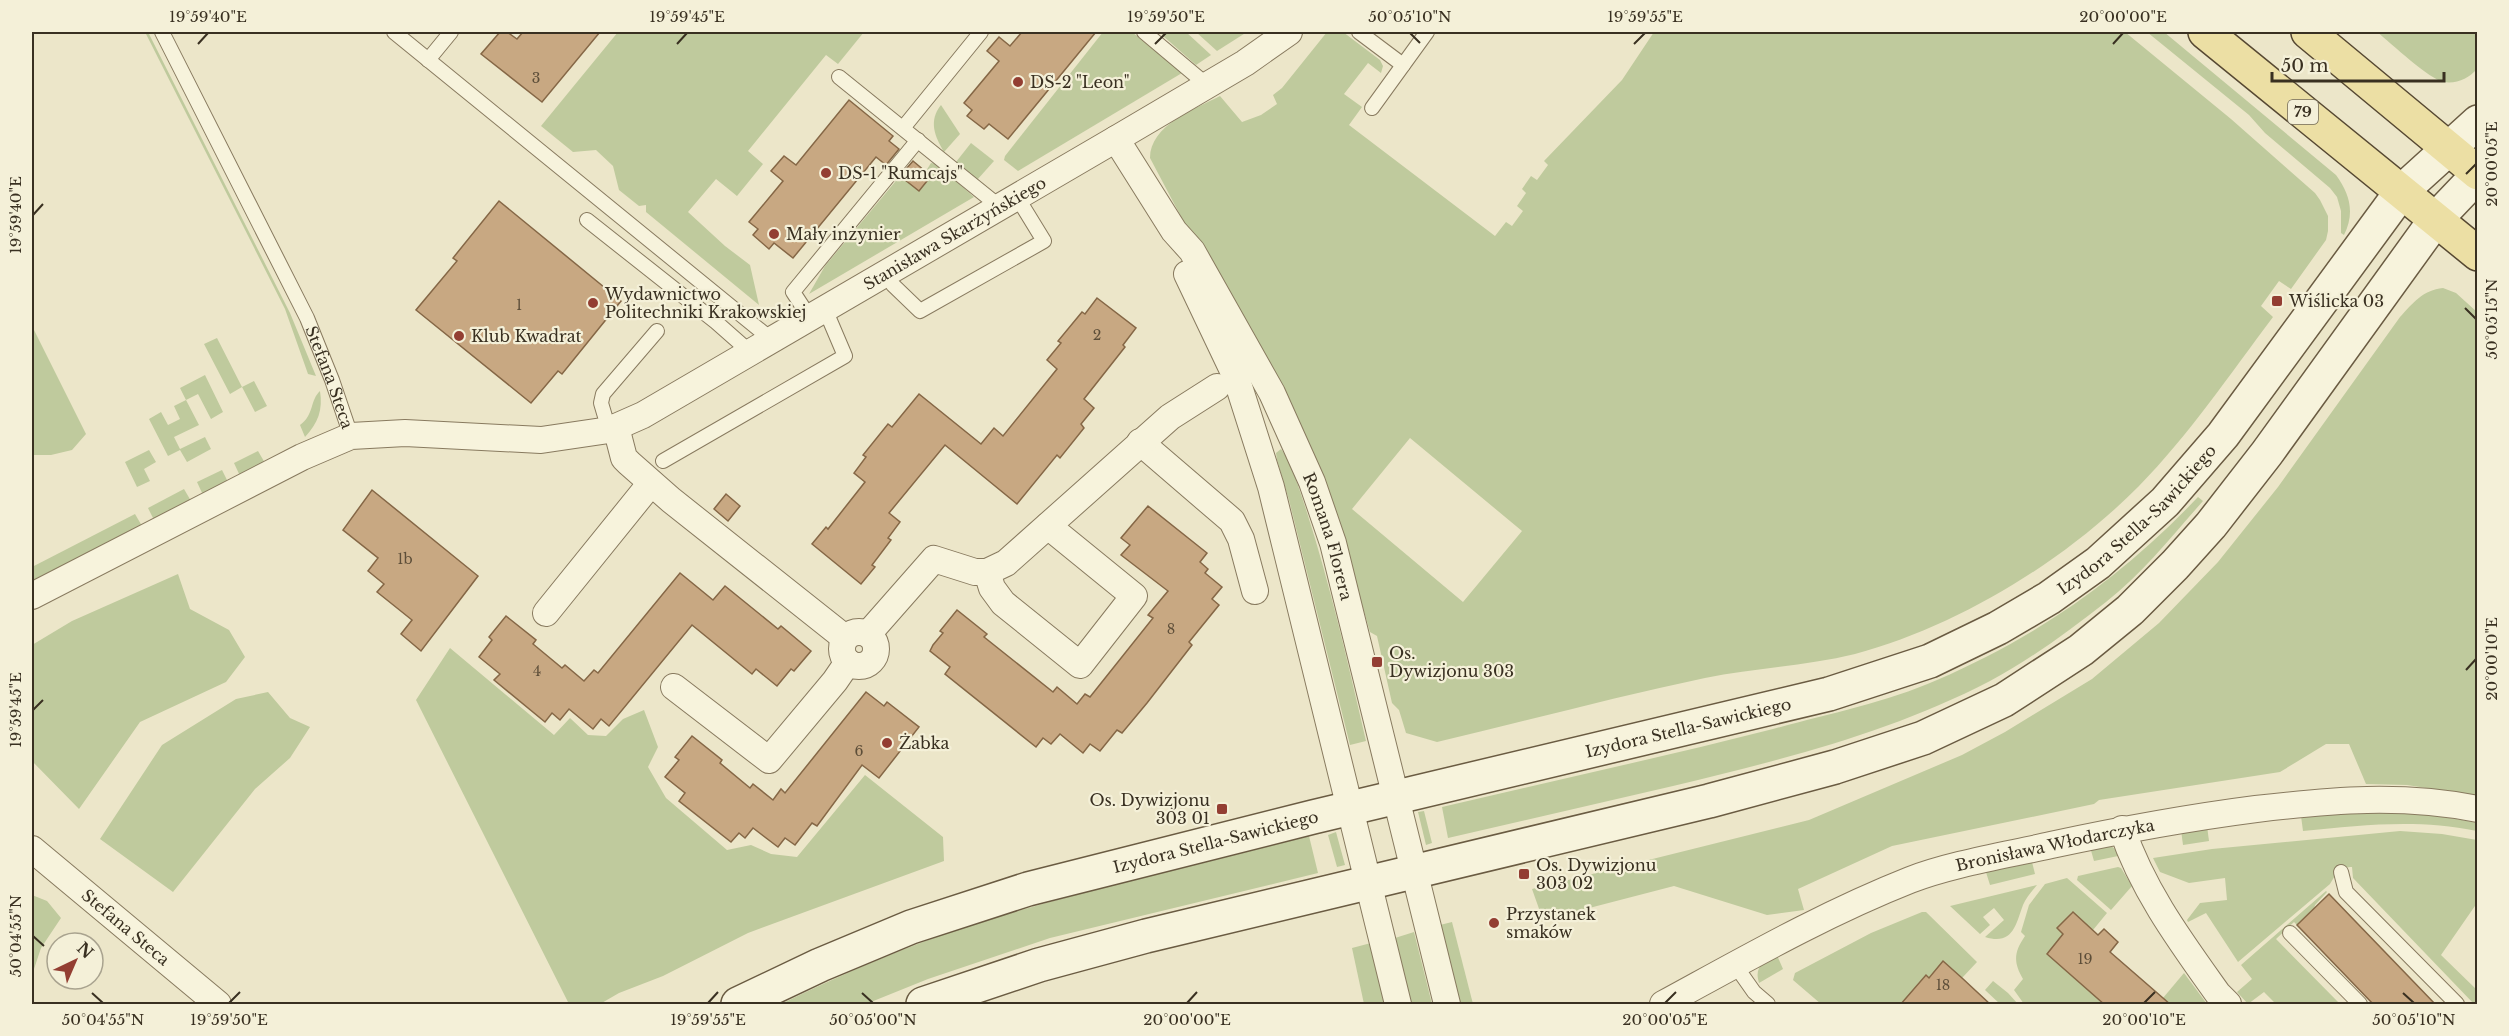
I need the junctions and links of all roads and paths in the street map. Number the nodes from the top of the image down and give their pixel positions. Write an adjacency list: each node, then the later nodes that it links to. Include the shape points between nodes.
1 (162, 32): 34 (lane, Stefana Steca, via 311,326)
2 (394, 32): 11 (lane)
3 (451, 32): 11 (lane)
4 (981, 32): 17 (lane)
5 (1144, 32): 14 (lane)
6 (1289, 32): 14 (street, Stanisława Skarżyńskiego)
7 (1359, 32): 12 (lane)
8 (1427, 32): 12 (lane)
9 (2205, 32): 22 (main road, 79)
10 (2308, 32): 20 (main road)
11 (428, 60): 30 (lane)
12 (1403, 65): 15 (lane)
13 (839, 76): 17 (lane)
14 (1207, 85): 19 (street, Stanisława Skarżyńskiego)
15 (1372, 108)
16 (2478, 122): 20 (main road, Izydora Stella-Sawickiego)
17 (903, 128): 18 (lane)
18 (918, 140): 23 (lane); 28 (lane, via 793,292)
19 (1116, 140): 23 (street, Stanisława Skarżyńskiego); 32 (street, Romana Florera, via 1173,231 1180,258)
20 (2448, 149): 21 (main road); 22 (main road, Izydora Stella-Sawickiego)
21 (2478, 174): 24 (main road)
22 (2402, 191): 24 (main road, 79); 45 (main road, Izydora Stella-Sawickiego, via 2223,435 2165,502 2098,563 2018,616 1930,661 1829,694)
23 (1009, 202): 27 (street, Stanisława Skarżyńskiego); 27 (lane, via 1044,241 920,311)
24 (2436, 219): 26 (main road, 79); 50 (main road, via 2211,525 2130,610 2081,650 2013,693 1923,738 1709,801)
25 (587, 220): 31 (lane)
26 (2478, 254)
27 (886, 274): 28 (street, Stanisława Skarżyńskiego)
28 (818, 314): 30 (street, Stanisława Skarżyńskiego); 36 (lane, via 845,356)
29 (657, 331): 33 (lane, via 603,394 601,403)
30 (772, 340): 31 (street, Stanisława Skarżyńskiego)
31 (750, 352): 33 (street, Stanisława Skarżyńskiego, via 657,409)
32 (1237, 377): 35 (street, via 1170,417); 45 (street, Romana Florera, via 1272,393 1312,482 1326,520); 46 (street, Romana Florera, via 1271,487)
33 (613, 428): 34 (street, Stanisława Skarżyńskiego, via 541,440 394,433); 37 (street, via 624,458)
34 (351, 436): 41 (street, Stefana Steca, via 302,457)
35 (1140, 442): 38 (street); 40 (street, via 1232,520)
36 (663, 461)
37 (651, 483): 42 (street); 43 (street)
38 (1048, 526): 39 (street, via 1005,563); 39 (street, via 1134,596 1080,665 1003,603)
39 (987, 572): 43 (street, via 934,559)
40 (1255, 591)
41 (32, 596)
42 (546, 613)
43 (854, 645): 44 (street, via 835,681 769,760)
44 (674, 687)
45 (1395, 798): 46 (main road, Izydora Stella-Sawickiego); 50 (street, Romana Florera)
46 (1350, 809): 52 (street, Romana Florera); 57 (main road, Izydora Stella-Sawickiego, via 1028,889 911,927)
47 (2478, 809): 48 (street, Bronisława Włodarczyka, via 2396,798 2335,799)
48 (2122, 829): 54 (street, Bronisława Włodarczyka, via 1912,879 1785,937); 62 (street, via 2132,858 2165,919)
49 (32, 849): 56 (street, Stefana Steca)
50 (1413, 871): 52 (main road); 59 (street, Romana Florera)
51 (2341, 872): 64 (lane, via 2346,892)
52 (1368, 881): 55 (main road, via 1039,965); 58 (street, Romana Florera)
53 (2290, 933): 63 (lane)
54 (1735, 965): 60 (street, Bronisława Włodarczyka); 61 (lane)
55 (934, 1003)
56 (218, 1005)
57 (738, 1005)
58 (1398, 1005)
59 (1446, 1005)
60 (1663, 1005)
61 (1768, 1005)
62 (2228, 1005)
63 (2360, 1005)
64 (2457, 1005)

